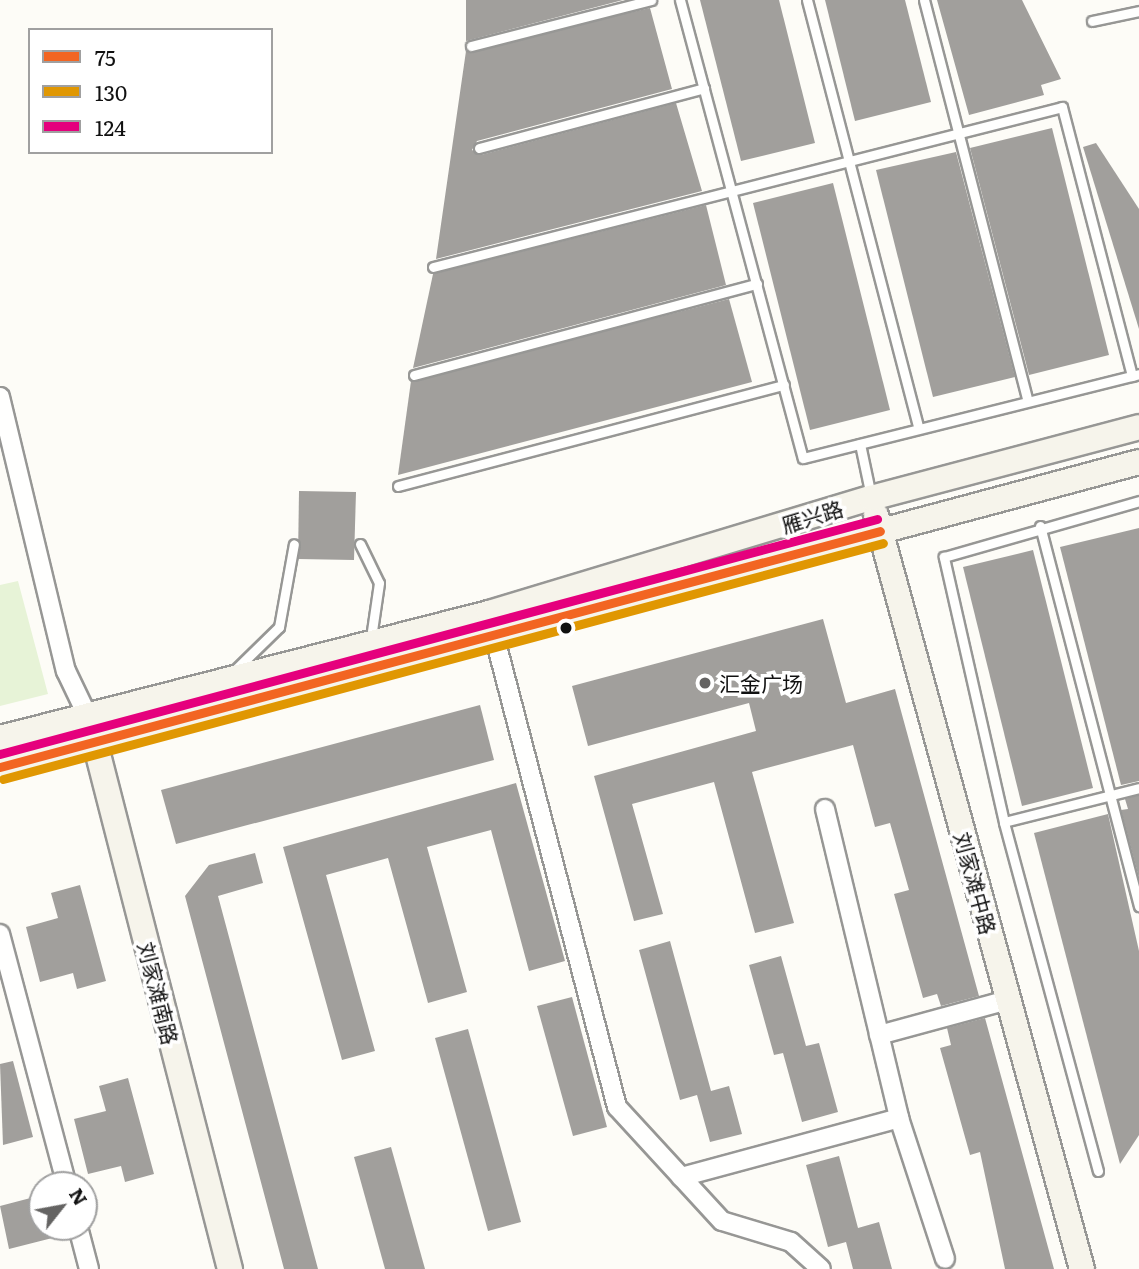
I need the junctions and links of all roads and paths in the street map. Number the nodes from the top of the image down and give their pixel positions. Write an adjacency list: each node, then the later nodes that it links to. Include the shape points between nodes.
1 (651, 0): 7 (lane)
2 (680, 0): 8 (lane)
3 (807, 0): 11 (lane)
4 (923, 0): 9 (lane)
5 (1139, 11): 6 (lane)
6 (1092, 21)
7 (471, 46)
8 (704, 88): 10 (lane); 12 (lane)
9 (958, 134): 11 (lane); 16 (lane, via 1062,107); 19 (lane)
10 (479, 148)
11 (850, 162): 12 (lane); 21 (lane)
12 (732, 192): 13 (lane); 14 (lane)
13 (433, 267)
14 (757, 284): 15 (lane); 17 (lane)
15 (414, 375)
16 (1135, 375): 19 (lane)
17 (784, 385): 22 (lane, via 803,458); 24 (lane)
18 (0, 397): 34 (street, via 66,671)
19 (1028, 401): 21 (lane)
20 (1139, 427): 25 (main road, 雁兴路)
21 (919, 429): 22 (lane)
22 (860, 443): 25 (lane)
23 (1139, 462): 28 (main road, 雁兴路)
24 (398, 485)
25 (871, 498): 28 (main road, 刘家滩中路); 31 (main road, 雁兴路)
26 (1139, 501): 27 (lane)
27 (1040, 526): 39 (lane); 41 (lane, via 944,558)
28 (880, 531): 31 (main road, 雁兴路); 44 (main road, 刘家滩中路)
29 (294, 544): 33 (lane, via 279,627)
30 (360, 544): 32 (lane, via 379,583)
31 (491, 624): 32 (main road, 雁兴路); 36 (main road, 雁兴路); 49 (street, via 617,1107)
32 (370, 644): 33 (main road, 雁兴路)
33 (219, 683): 34 (main road, 雁兴路)
34 (88, 717): 35 (main road, 雁兴路); 36 (main road, 刘家滩南路)
35 (0, 737)
36 (95, 744): 37 (main road, 雁兴路); 53 (main road, 刘家滩南路)
37 (0, 767)
38 (1139, 788): 39 (lane)
39 (1111, 795): 41 (lane); 42 (lane)
40 (825, 809): 45 (street)
41 (1004, 822): 48 (lane)
42 (1139, 906)
43 (0, 934): 47 (street)
44 (1008, 1000): 45 (street); 55 (main road, 刘家滩中路)
45 (879, 1035): 46 (street)
46 (899, 1118): 49 (street); 51 (street)
47 (63, 1171)
48 (1098, 1171)
49 (681, 1177): 54 (street, via 722,1222 791,1242)
50 (82, 1241): 52 (street)
51 (944, 1259)
52 (89, 1269)
53 (230, 1269)
54 (821, 1269)
55 (1082, 1269)

